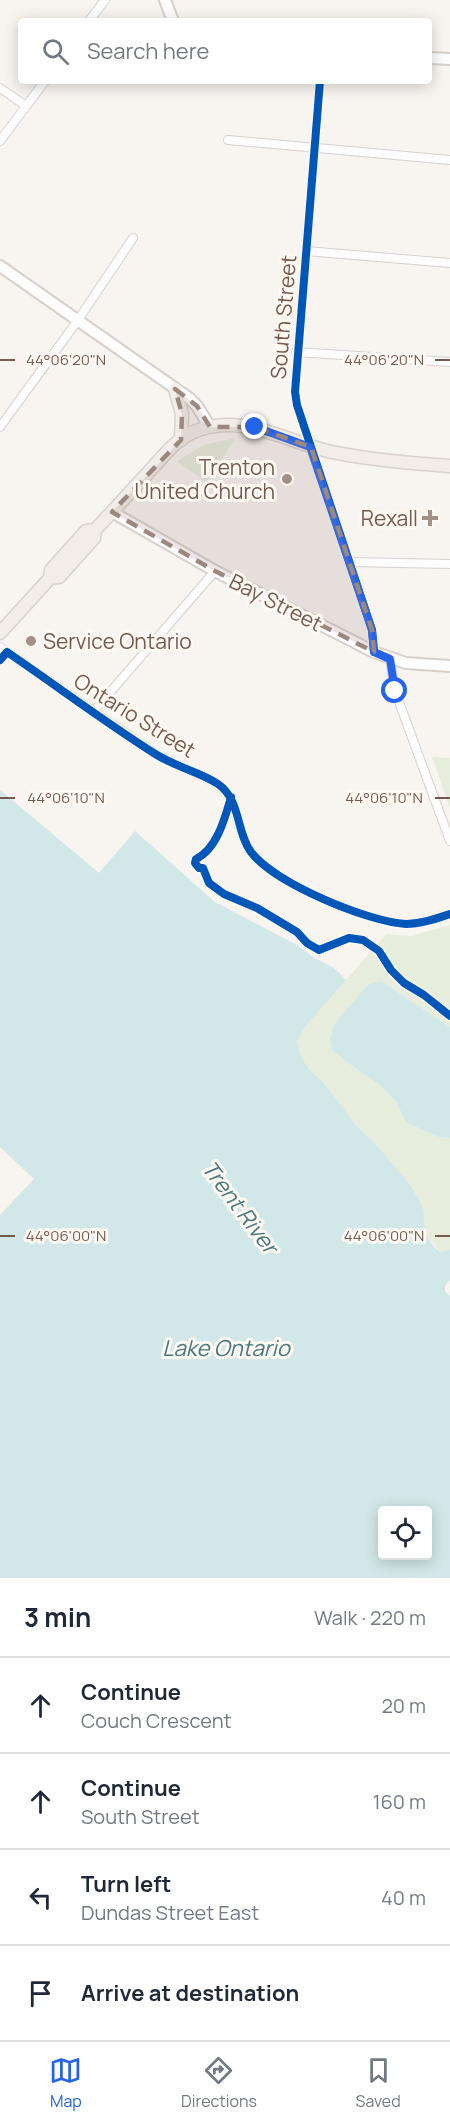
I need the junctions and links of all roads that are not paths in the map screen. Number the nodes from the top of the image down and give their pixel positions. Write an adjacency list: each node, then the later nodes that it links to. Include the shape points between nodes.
1 (105, 0): 3 (street)
2 (165, 0): 4 (street)
3 (91, 18)
4 (171, 18)
5 (432, 58): 6 (street)
6 (450, 59)
7 (43, 84): 10 (street)
8 (320, 84): 13 (street, South Street)
9 (0, 88): 10 (street)
10 (26, 106): 12 (street)
11 (228, 140): 13 (street)
12 (0, 141)
13 (314, 147): 14 (street); 16 (street, South Street)
14 (450, 160)
15 (133, 238): 19 (street)
16 (306, 251): 17 (street); 20 (street, South Street)
17 (450, 263)
18 (0, 266): 19 (street)
19 (78, 320): 22 (street); 23 (street)
20 (296, 352): 21 (street); 26 (street, South Street, via 296,398)
21 (450, 362)
22 (175, 389): 24 (street, via 197,406); 25 (main road, via 183,422)
23 (0, 427)
24 (210, 427): 25 (main road); 26 (main road, via 255,427)
25 (181, 440): 28 (main road)
26 (310, 447): 27 (main road, via 383,461); 29 (street, South Street)
27 (450, 466)
28 (112, 512): 31 (street, Bay Street); 32 (main road, via 59,578 50,578)
29 (349, 562): 30 (street); 34 (street, South Street, via 372,630)
30 (450, 564)
31 (215, 571): 34 (street, Bay Street); 37 (street)
32 (0, 633)
33 (0, 647): 37 (street, Ontario Street)
34 (374, 652): 35 (street, Bay Street)
35 (390, 659): 36 (street, Bay Street); 38 (street, via 395,691)
36 (450, 666)
37 (93, 712): 39 (street, Ontario Street, via 159,756 226,790 250,851 296,886 370,917 404,924)
38 (450, 840)
39 (450, 914)

